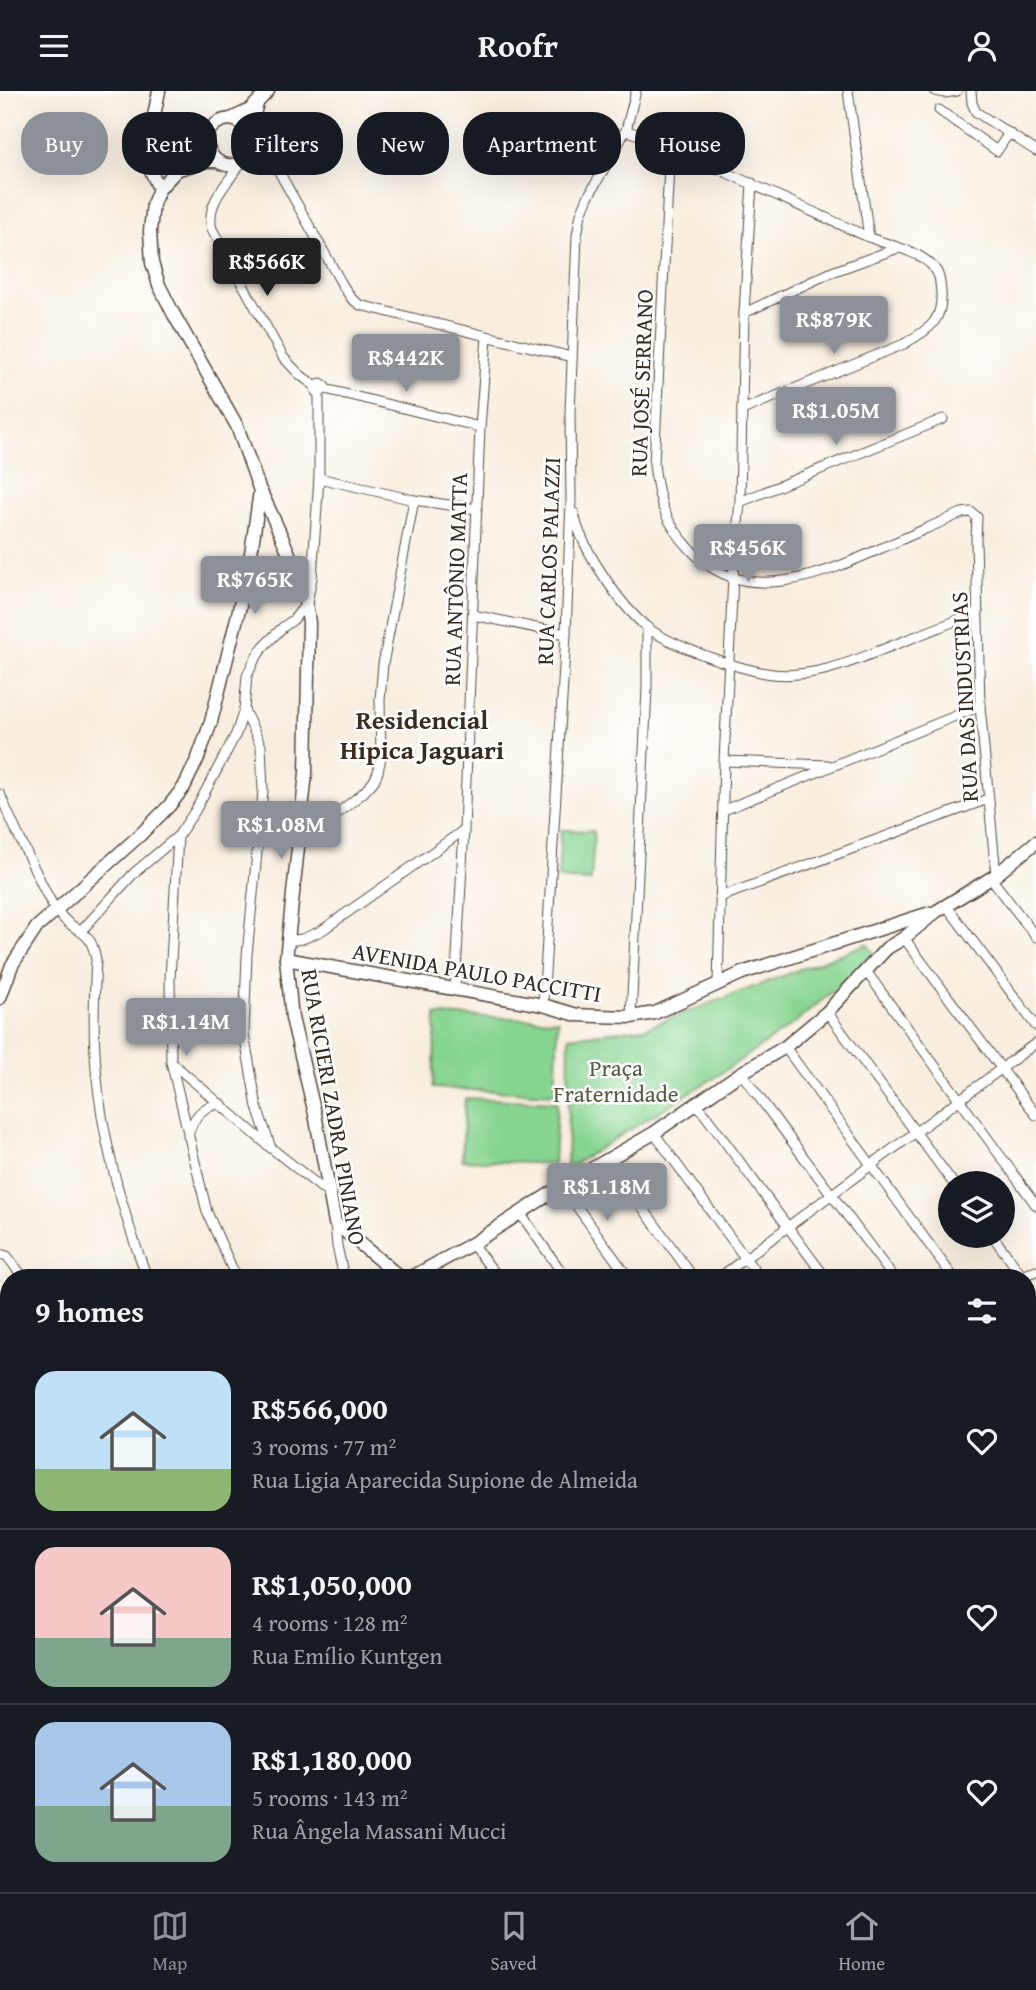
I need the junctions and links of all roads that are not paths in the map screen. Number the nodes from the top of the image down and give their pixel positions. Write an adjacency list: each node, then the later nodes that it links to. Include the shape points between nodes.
1 (159, 91): 29 (street, via 147,150)
2 (268, 91): 8 (street)
3 (636, 91): 14 (street, RUA CARLOS PALAZZI)
4 (848, 91): 30 (street)
5 (957, 91): 7 (street)
6 (971, 91): 16 (street, via 976,112)
7 (942, 92)
8 (257, 104): 10 (street); 11 (street)
9 (939, 110): 16 (street, via 997,151)
10 (246, 112)
11 (254, 112)
12 (231, 119): 13 (street)
13 (217, 123)
14 (626, 129): 15 (street); 34 (street, RUA CARLOS PALAZZI, via 581,214)
15 (635, 133)
16 (1009, 133): 17 (street)
17 (1036, 151)
18 (217, 160): 20 (street)
19 (217, 162): 20 (street)
20 (220, 162): 21 (street); 28 (street)
21 (231, 165)
22 (173, 175): 29 (street)
23 (233, 175): 28 (street)
24 (281, 175): 33 (street, via 352,299 366,307)
25 (669, 175): 46 (street, RUA JOSÉ SERRANO, via 654,464 658,495 667,519 691,551 713,569)
26 (734, 175): 27 (street)
27 (752, 183): 30 (street); 32 (street)
28 (223, 188): 35 (street, via 210,212 212,229 283,358)
29 (159, 189): 40 (street, RUA RICIERI ZADRA PINIANO, via 150,231 159,285 237,426)
30 (869, 237): 31 (street)
31 (898, 248): 32 (street, via 832,272); 36 (street, via 918,255 939,275 939,317 904,344)
32 (744, 313): 36 (street)
33 (487, 337): 34 (street); 38 (street, RUA ANTÔNIO MATTA)
34 (572, 357): 42 (street, RUA CARLOS PALAZZI)
35 (320, 390): 38 (street); 39 (street)
36 (742, 410): 43 (street)
37 (943, 419): 43 (street)
38 (480, 427): 44 (street, RUA ANTÔNIO MATTA)
39 (318, 478): 41 (street); 47 (street)
40 (260, 491): 47 (street, RUA RICIERI ZADRA PINIANO); 69 (street, via 249,567 211,722 184,787 140,835)
41 (414, 500): 44 (street); 64 (street, via 383,664 378,772 363,793)
42 (571, 500): 50 (street, via 593,559 610,587); 51 (street, RUA CARLOS PALAZZI)
43 (740, 502): 46 (street)
44 (477, 509): 49 (street, RUA ANTÔNIO MATTA)
45 (977, 517): 46 (street, RUA JOSÉ SERRANO, via 962,513 801,579 763,583); 48 (street, RUA DAS INDUSTRIAS)
46 (733, 577): 52 (street)
47 (307, 603): 54 (street, via 262,647 247,676); 64 (street, RUA RICIERI ZADRA PINIANO, via 306,773)
48 (978, 612): 52 (street, via 829,669 768,674); 53 (street, RUA DAS INDUSTRIAS)
49 (474, 615): 51 (street); 62 (street, RUA ANTÔNIO MATTA)
50 (647, 627): 52 (street); 83 (street)
51 (566, 634): 81 (street, RUA CARLOS PALAZZI)
52 (730, 663): 55 (street)
53 (981, 706): 56 (street); 58 (street, RUA DAS INDUSTRIAS)
54 (244, 710): 63 (street, via 236,734); 97 (street, via 261,745 263,791 244,1034 257,1108)
55 (724, 761): 56 (street); 59 (street)
56 (834, 765): 59 (street)
57 (0, 794): 61 (street)
58 (988, 799): 66 (street, RUA DAS INDUSTRIAS); 67 (street)
59 (724, 810): 67 (street)
60 (0, 814): 61 (street)
61 (10, 818): 69 (street)
62 (464, 831): 74 (street, via 321,931); 79 (street, RUA ANTÔNIO MATTA)
63 (178, 836): 70 (street, via 134,873); 87 (street, via 170,979)
64 (299, 843): 74 (street, RUA RICIERI ZADRA PINIANO)
65 (1035, 844): 66 (street)
66 (993, 876): 68 (street); 72 (street)
67 (720, 897): 78 (street)
68 (942, 908): 71 (street, AVENIDA PAULO PACCITTI); 73 (street); 84 (street)
69 (56, 910): 70 (street); 80 (street, via 27,940)
70 (82, 930): 113 (street, via 91,941 96,960 96,1067 104,1127)
71 (873, 931): 75 (street); 78 (street, AVENIDA PAULO PACCITTI)
72 (1036, 937)
73 (904, 938): 75 (street); 88 (street)
74 (288, 941): 76 (street, RUA RICIERI ZADRA PINIANO)
75 (887, 948): 77 (street)
76 (286, 959): 79 (street, AVENIDA PAULO PACCITTI); 102 (street, RUA RICIERI ZADRA PINIANO, via 292,1018)
77 (866, 971): 82 (street); 90 (street)
78 (718, 984): 83 (street, AVENIDA PAULO PACCITTI, via 654,1013)
79 (455, 991): 81 (street, AVENIDA PAULO PACCITTI)
80 (0, 998)
81 (543, 1005): 83 (street, AVENIDA PAULO PACCITTI, via 578,1015)
82 (827, 1012): 86 (street); 94 (street)
83 (631, 1017)
84 (1036, 1026)
85 (1036, 1043): 88 (street)
86 (785, 1047): 89 (street); 99 (street)
87 (171, 1062): 91 (street); 96 (street)
88 (1001, 1068): 90 (street); 93 (street)
89 (741, 1073): 92 (street); 103 (street)
90 (959, 1099): 94 (street); 104 (street)
91 (222, 1104): 96 (street, via 203,1109); 97 (street)
92 (697, 1104): 95 (street); 107 (street)
93 (1036, 1115)
94 (914, 1132): 99 (street); 100 (street)
95 (654, 1133): 98 (street); 111 (street)
96 (188, 1136): 114 (street, via 207,1212)
97 (271, 1148): 102 (street)
98 (608, 1160): 101 (street); 121 (street)
99 (871, 1165): 103 (street); 126 (street)
100 (944, 1171)
101 (562, 1186): 105 (street); 120 (street)
102 (328, 1193): 106 (street, RUA RICIERI ZADRA PINIANO)
103 (831, 1195): 107 (street); 125 (street)
104 (1036, 1205)
105 (520, 1213): 108 (street); 119 (street)
106 (335, 1223): 115 (street, RUA RICIERI ZADRA PINIANO); 116 (street)
107 (788, 1227): 111 (street); 124 (street)
108 (472, 1244): 117 (street); 118 (street)
109 (1001, 1248): 127 (street)
110 (0, 1254): 112 (street)
111 (745, 1259): 122 (street); 123 (street)
112 (17, 1269)
113 (144, 1269)
114 (232, 1269)
115 (342, 1269)
116 (390, 1269)
117 (427, 1269)
118 (492, 1269)
119 (559, 1269)
120 (622, 1269)
121 (688, 1269)
122 (731, 1269)
123 (753, 1269)
124 (819, 1269)
125 (886, 1269)
126 (947, 1269)
127 (1015, 1269)

